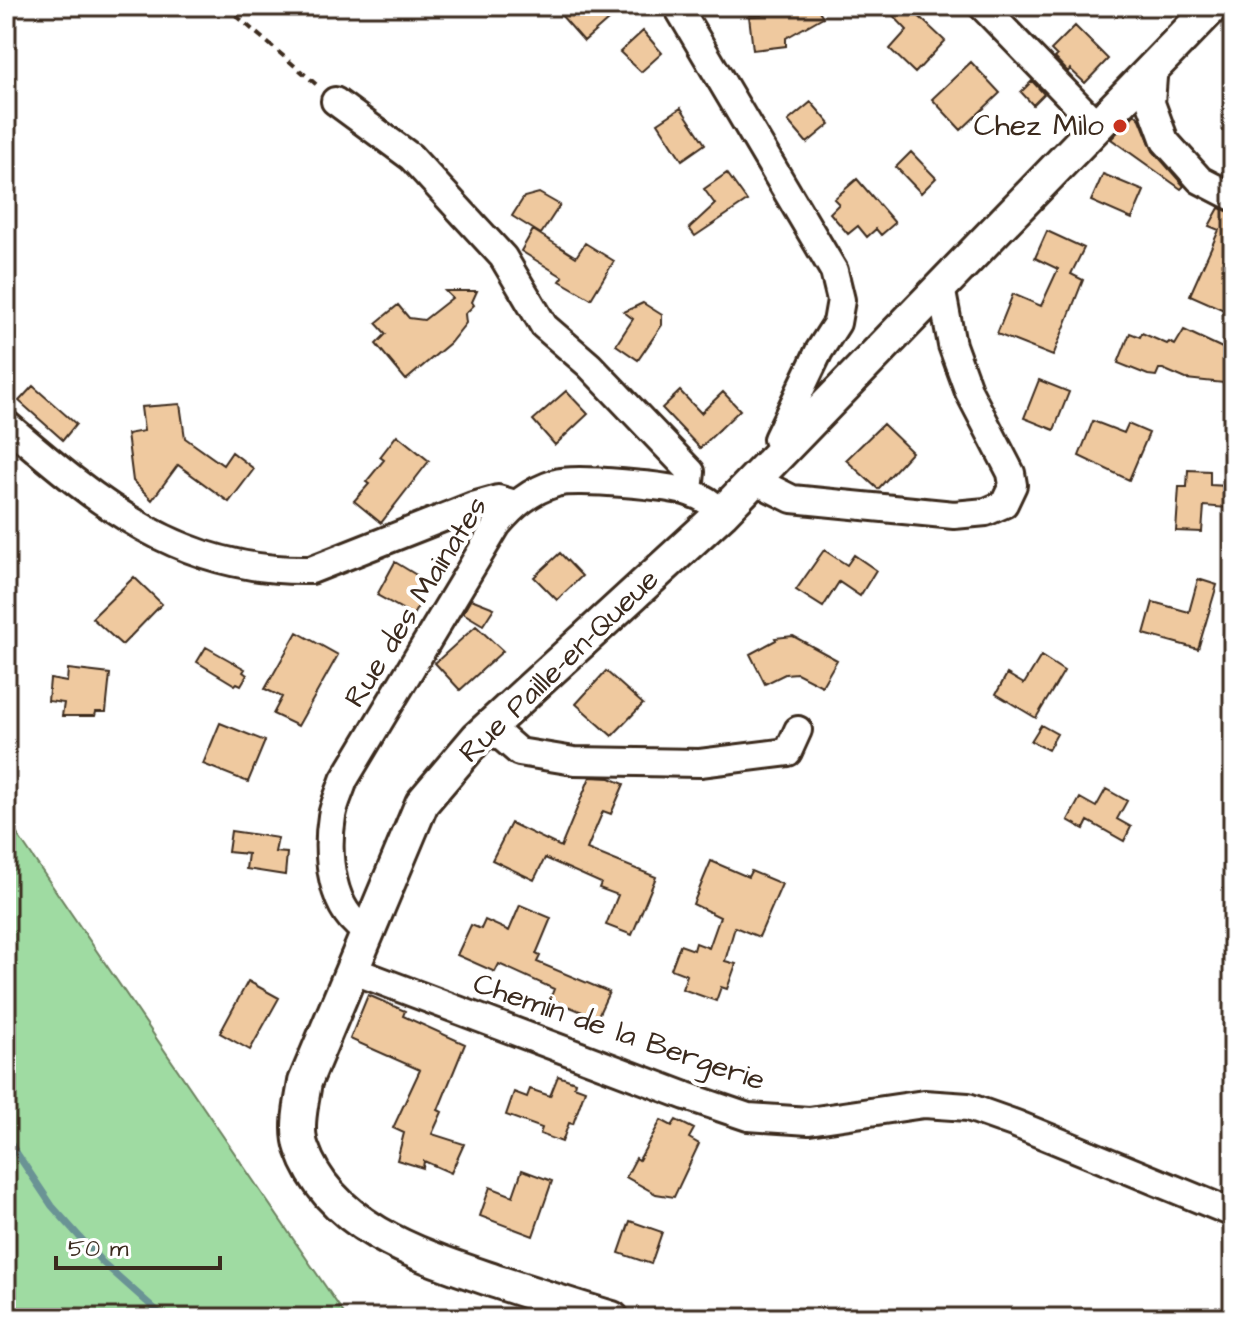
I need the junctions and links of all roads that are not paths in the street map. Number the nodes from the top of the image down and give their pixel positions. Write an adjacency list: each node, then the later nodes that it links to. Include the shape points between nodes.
1 (677, 6): 10 (street, via 838,285 837,323 777,439)
2 (982, 6): 6 (street)
3 (1213, 6): 4 (main road, Rue Paille-en-Queue)
4 (1154, 64): 6 (main road, Rue Paille-en-Queue); 7 (street, via 1151,103 1165,141 1200,180)
5 (335, 101): 12 (street, via 411,157 503,257 544,326 589,365 691,472)
6 (1096, 124): 8 (main road, Rue Paille-en-Queue)
7 (1233, 197)
8 (941, 287): 10 (main road, Rue Paille-en-Queue); 11 (street, via 952,345 969,392 1011,473 1013,485 1004,504 986,512 925,513 792,499)
9 (6, 424): 13 (street, via 127,520 172,544 231,564 311,570 473,506 498,499)
10 (783, 451): 11 (main road, Rue Paille-en-Queue)
11 (754, 480): 14 (main road, Rue Paille-en-Queue)
12 (689, 491): 13 (street, Rue des Mainates, via 560,481); 14 (street, Rue des Mainates)
13 (515, 504): 17 (street, Rue des Mainates, via 497,525 344,780 329,853 341,906)
14 (722, 513): 15 (main road, Rue Paille-en-Queue)
15 (489, 726): 16 (street, via 519,752 574,761 700,763 788,752); 17 (main road, Rue Paille-en-Queue, via 422,803)
16 (798, 730)
17 (368, 932): 18 (main road, Rue Paille-en-Queue)
18 (352, 970): 19 (street, Chemin de la Bergerie, via 748,1117 809,1121 924,1104 968,1107); 20 (main road, Rue Paille-en-Queue, via 305,1082 301,1146 316,1179 374,1231 421,1256)
19 (1233, 1213)
20 (612, 1318)

